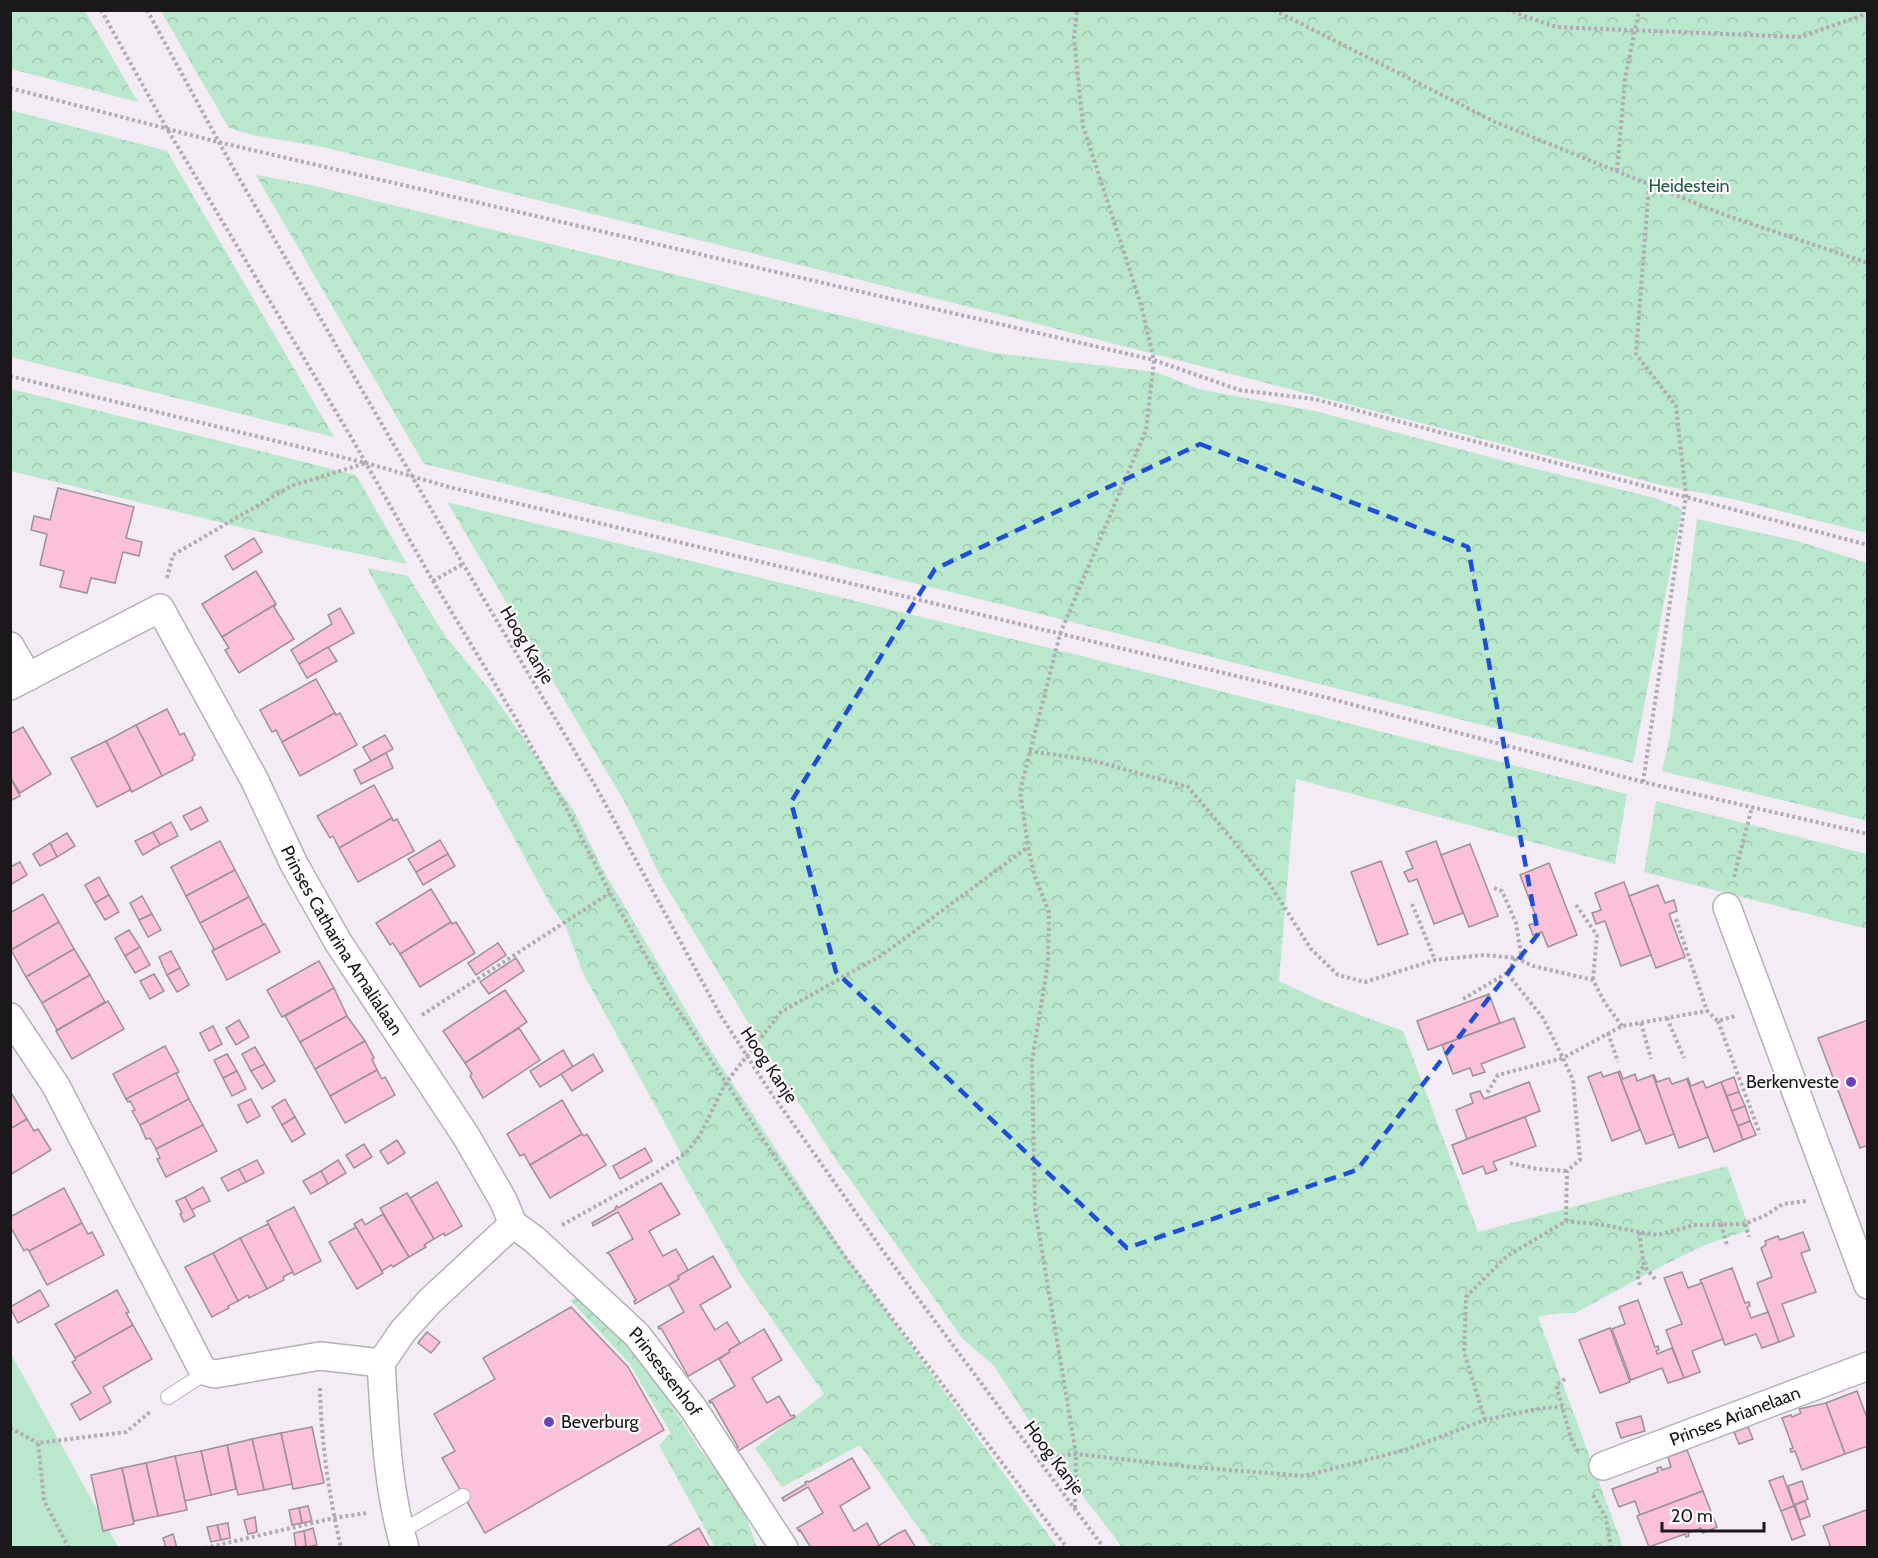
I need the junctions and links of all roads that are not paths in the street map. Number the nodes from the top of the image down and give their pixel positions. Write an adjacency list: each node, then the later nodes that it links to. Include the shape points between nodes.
1 (10, 646): 2 (street)
2 (19, 681): 5 (street, Prinses Catharina Amalialaan, via 160,608 338,942 466,1136)
3 (1727, 907): 6 (street)
4 (10, 1017): 9 (street, via 56,1086)
5 (513, 1224): 7 (street, via 430,1301 403,1330); 14 (street, Prinsessenhof, via 637,1335 693,1408)
6 (1868, 1285)
7 (381, 1363): 9 (street, via 320,1356 215,1374); 13 (street, via 386,1435)
8 (1868, 1366): 11 (street, Prinses Arianelaan)
9 (207, 1372): 10 (lane)
10 (168, 1397)
11 (1593, 1472)
12 (463, 1496): 13 (lane)
13 (400, 1530)
14 (784, 1548)

